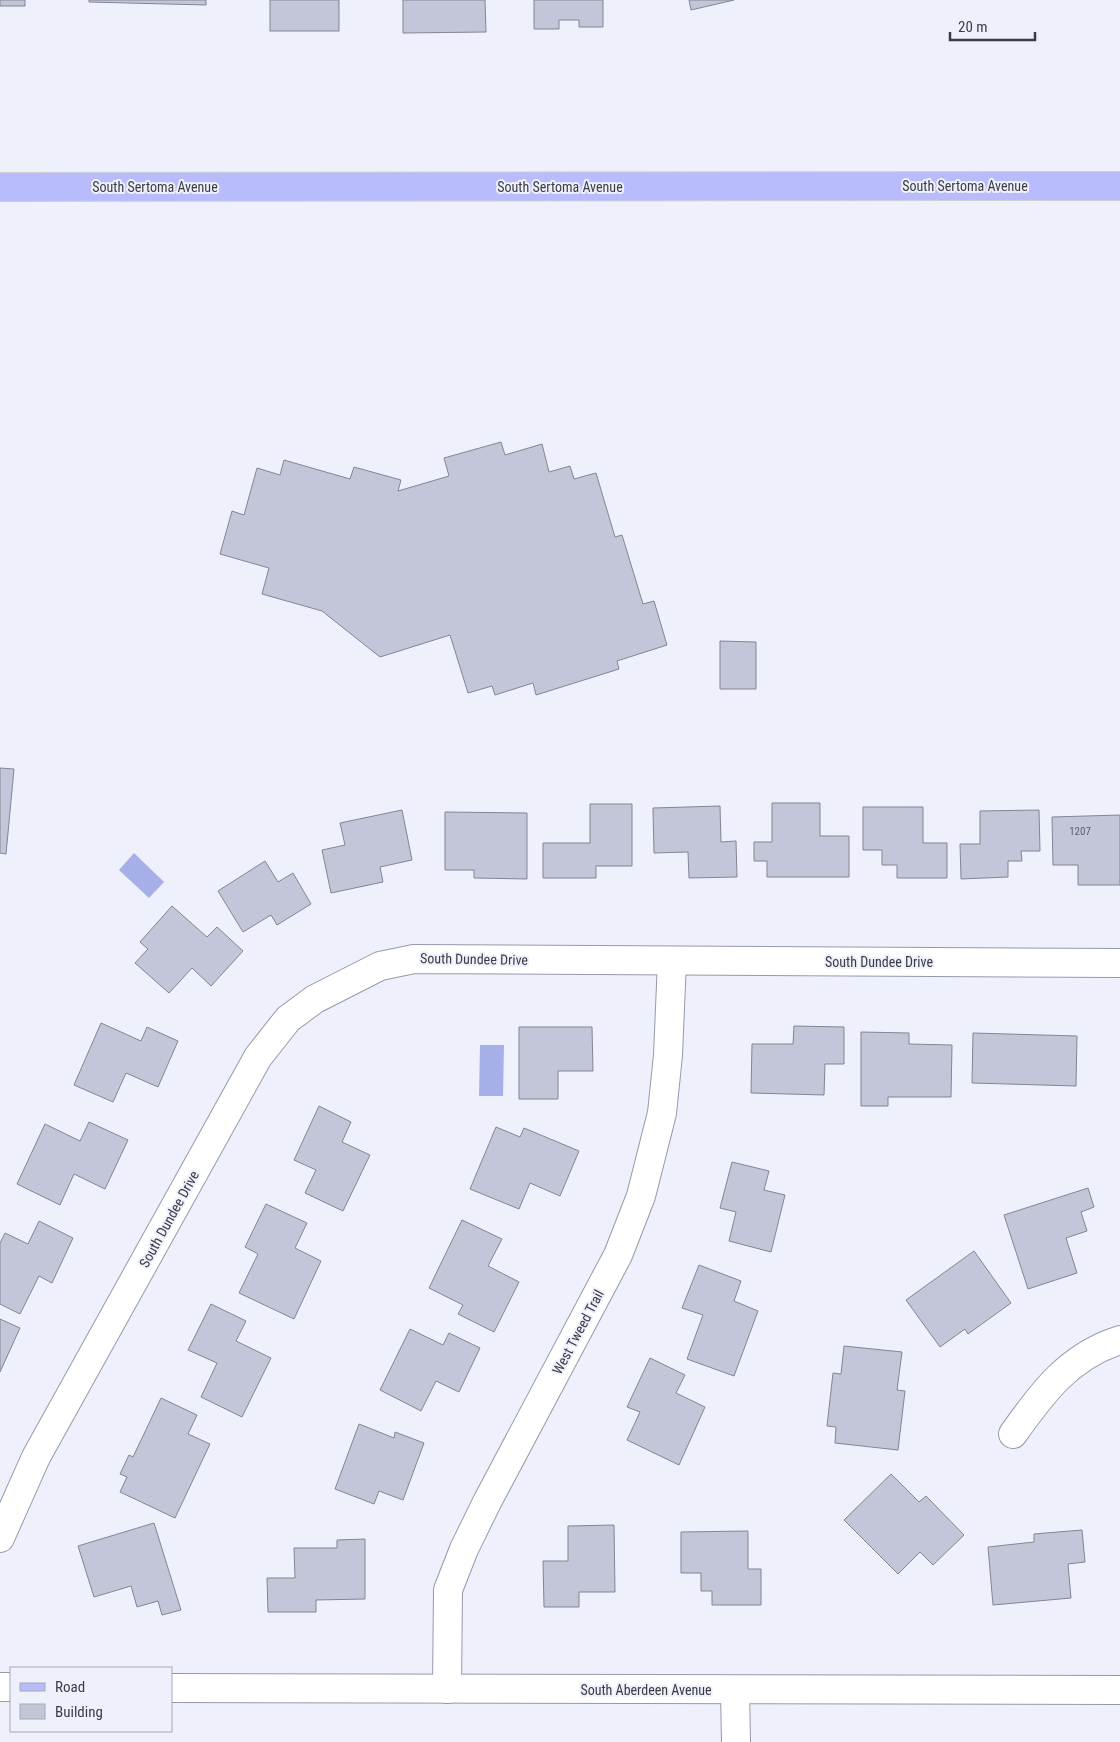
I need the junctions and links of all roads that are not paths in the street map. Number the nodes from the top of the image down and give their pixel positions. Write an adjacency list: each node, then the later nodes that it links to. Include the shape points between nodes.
1 (1120, 186): 2 (main road, South Sertoma Avenue)
2 (0, 187)
3 (672, 961): 4 (street, South Dundee Drive); 7 (street, South Dundee Drive, via 414,959 380,966 352,978 315,999 288,1020 258,1057 36,1457); 9 (street, West Tweed Trail, via 662,1113 641,1196 618,1255 464,1549 448,1590)
4 (1120, 963)
5 (1120, 1340): 6 (street, via 1066,1370 1045,1390)
6 (1012, 1434)
7 (0, 1538)
8 (172, 1688): 9 (street, South Aberdeen Avenue)
9 (447, 1689): 10 (street, South Aberdeen Avenue)
10 (736, 1690): 11 (street, South Aberdeen Avenue); 12 (street)
11 (1120, 1690)
12 (736, 1742)

